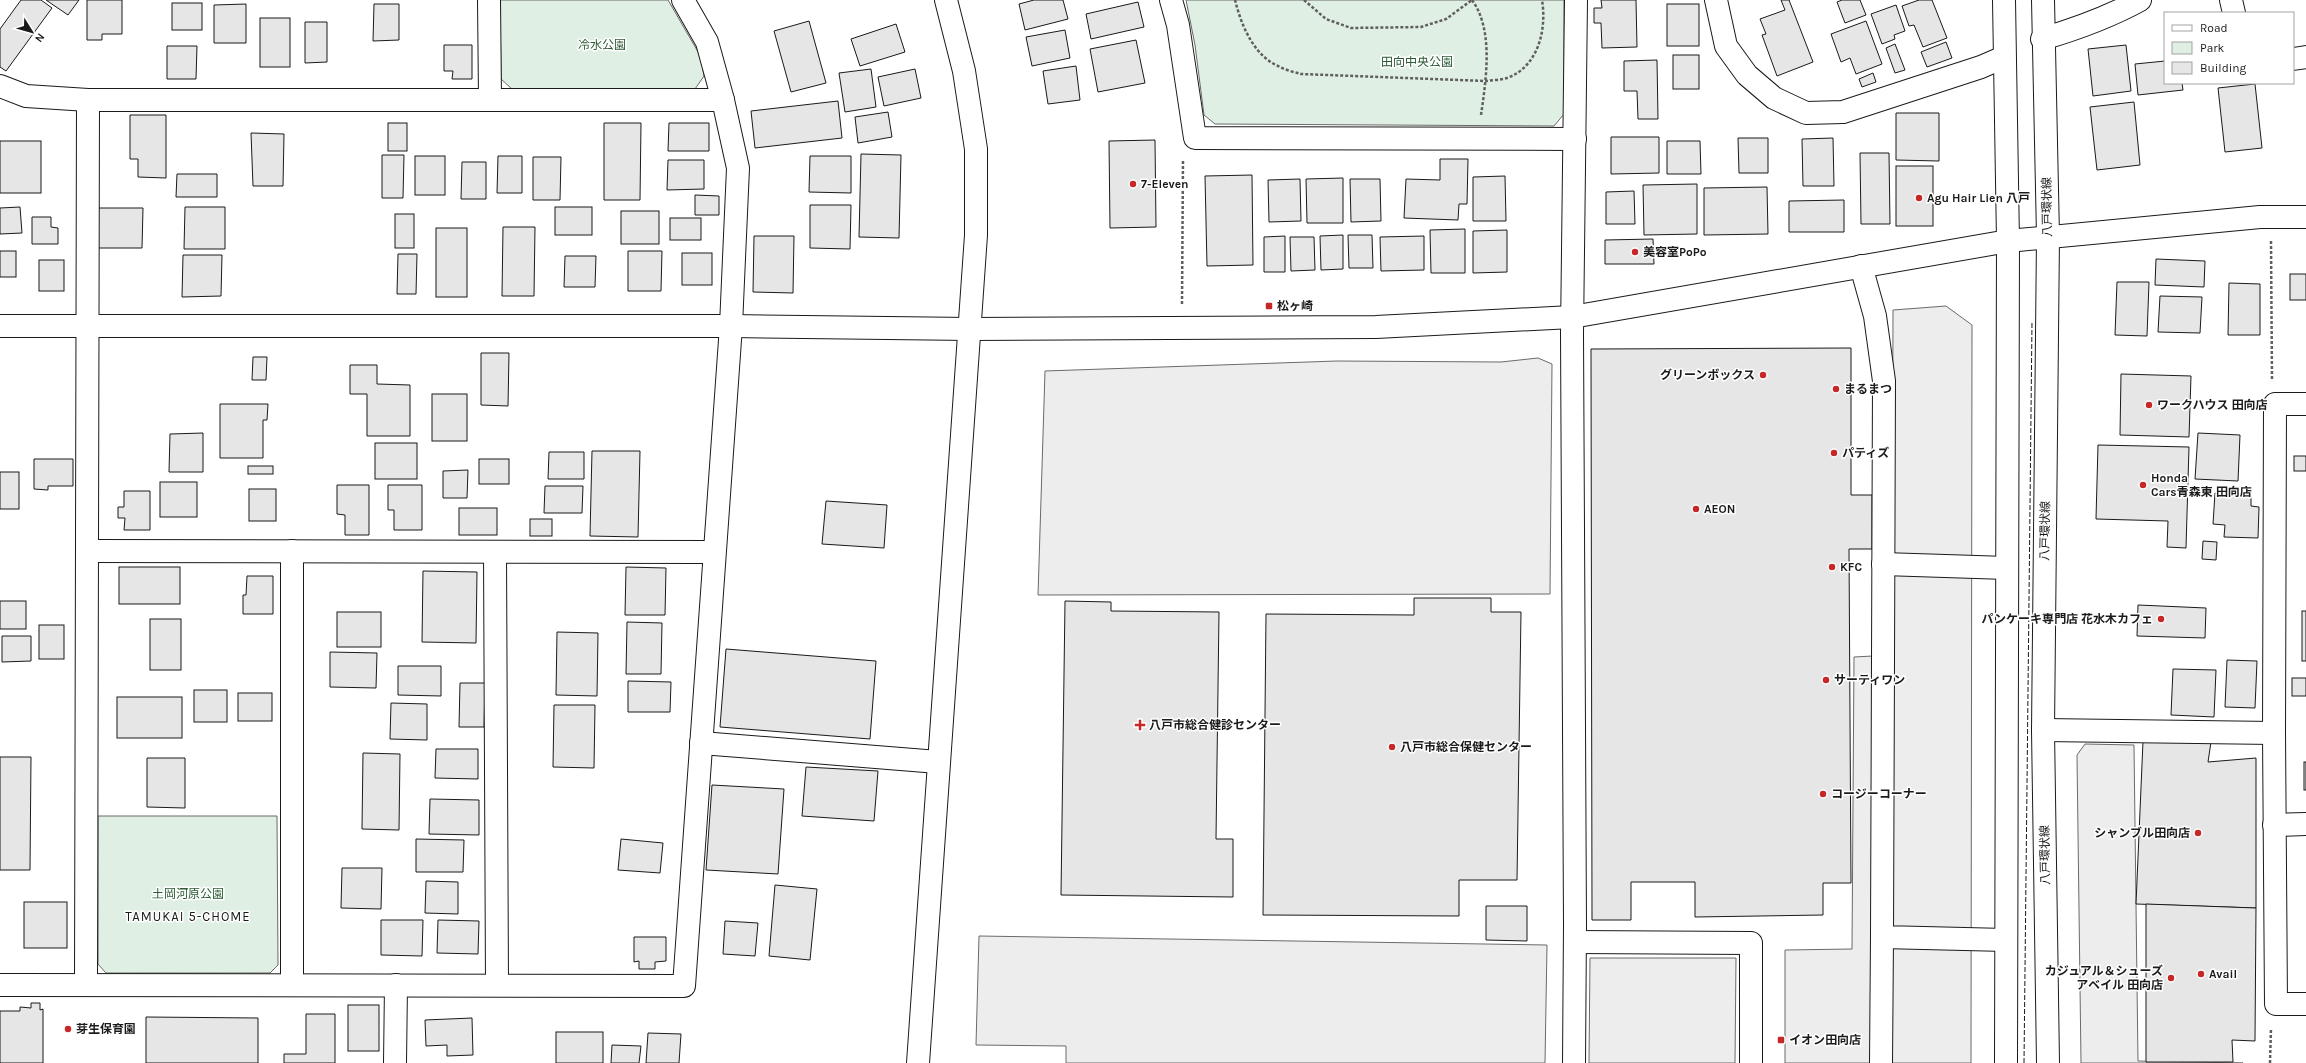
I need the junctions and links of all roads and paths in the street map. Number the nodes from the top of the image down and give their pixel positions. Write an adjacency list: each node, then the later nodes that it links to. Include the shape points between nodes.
1 (489, 0): 22 (street)
2 (683, 0): 24 (street, via 707,42)
3 (946, 0): 38 (street, via 964,71 976,149 976,235)
4 (1171, 0): 25 (street, via 1178,24)
5 (1235, 0): 20 (path, via 1240,20 1258,51 1276,66 1301,74)
6 (1304, 0): 7 (path, via 1326,19 1351,28 1421,27 1446,19)
7 (1472, 0): 20 (path, via 1481,12)
8 (1542, 0): 20 (path, via 1542,29 1538,48 1527,66 1507,78)
9 (1576, 0): 27 (street)
10 (1716, 0): 17 (street, via 1726,46 1747,75 1774,98 1806,113 1843,112)
11 (2004, 0): 17 (street)
12 (2043, 0): 16 (street, 八戸環状線)
13 (2140, 0): 16 (street, via 2071,31)
14 (2231, 0): 15 (street)
15 (2234, 12)
16 (2042, 39): 29 (street, 八戸環状線)
17 (2004, 57): 31 (street)
18 (2306, 57): 19 (street)
19 (2294, 59)
20 (1486, 81): 26 (path)
21 (0, 86): 23 (street, via 26,96)
22 (490, 98): 23 (street); 24 (street)
23 (88, 100): 35 (street)
24 (723, 100): 37 (street, via 738,168)
25 (1195, 138): 26 (street); 33 (path, via 1183,147)
26 (1477, 139): 27 (street)
27 (1576, 139): 34 (street)
28 (2306, 217): 29 (street, via 2260,216)
29 (2048, 236): 31 (street); 47 (street, 八戸環状線)
30 (2271, 240): 39 (path, via 2272,394)
31 (2008, 241): 32 (street); 46 (street)
32 (1861, 266): 34 (street); 45 (street, via 1875,316 1884,381)
33 (1182, 304)
34 (1572, 317): 38 (street, via 1376,327); 55 (street)
35 (87, 325): 36 (street); 37 (street); 41 (street)
36 (0, 326)
37 (731, 326): 38 (street); 43 (street)
38 (970, 329): 50 (street)
39 (2275, 404): 40 (street); 48 (street)
40 (2306, 404)
41 (87, 551): 42 (street); 58 (street)
42 (292, 551): 44 (street); 57 (street)
43 (713, 552): 44 (street); 49 (street)
44 (495, 553): 60 (street)
45 (1883, 564): 46 (street); 53 (street)
46 (2007, 568): 54 (street)
47 (2043, 730): 48 (street); 69 (street, 八戸環状線)
48 (2274, 733): 52 (street)
49 (701, 743): 50 (street); 60 (street, via 684,986)
50 (938, 762): 64 (street)
51 (2306, 824): 52 (street)
52 (2274, 825): 61 (street)
53 (1882, 937): 54 (street); 67 (street)
54 (2006, 940): 68 (street)
55 (1575, 942): 65 (street); 66 (street, via 1751,943)
56 (0, 984): 58 (street)
57 (292, 984): 58 (street); 59 (street)
58 (86, 985)
59 (396, 985): 60 (street); 63 (street)
60 (497, 985)
61 (2276, 1004): 62 (street); 70 (path, via 2271,1016)
62 (2306, 1004)
63 (395, 1063)
64 (918, 1063)
65 (1574, 1063)
66 (1751, 1063)
67 (1881, 1063)
68 (2006, 1063)
69 (2048, 1063)
70 (2270, 1063)

